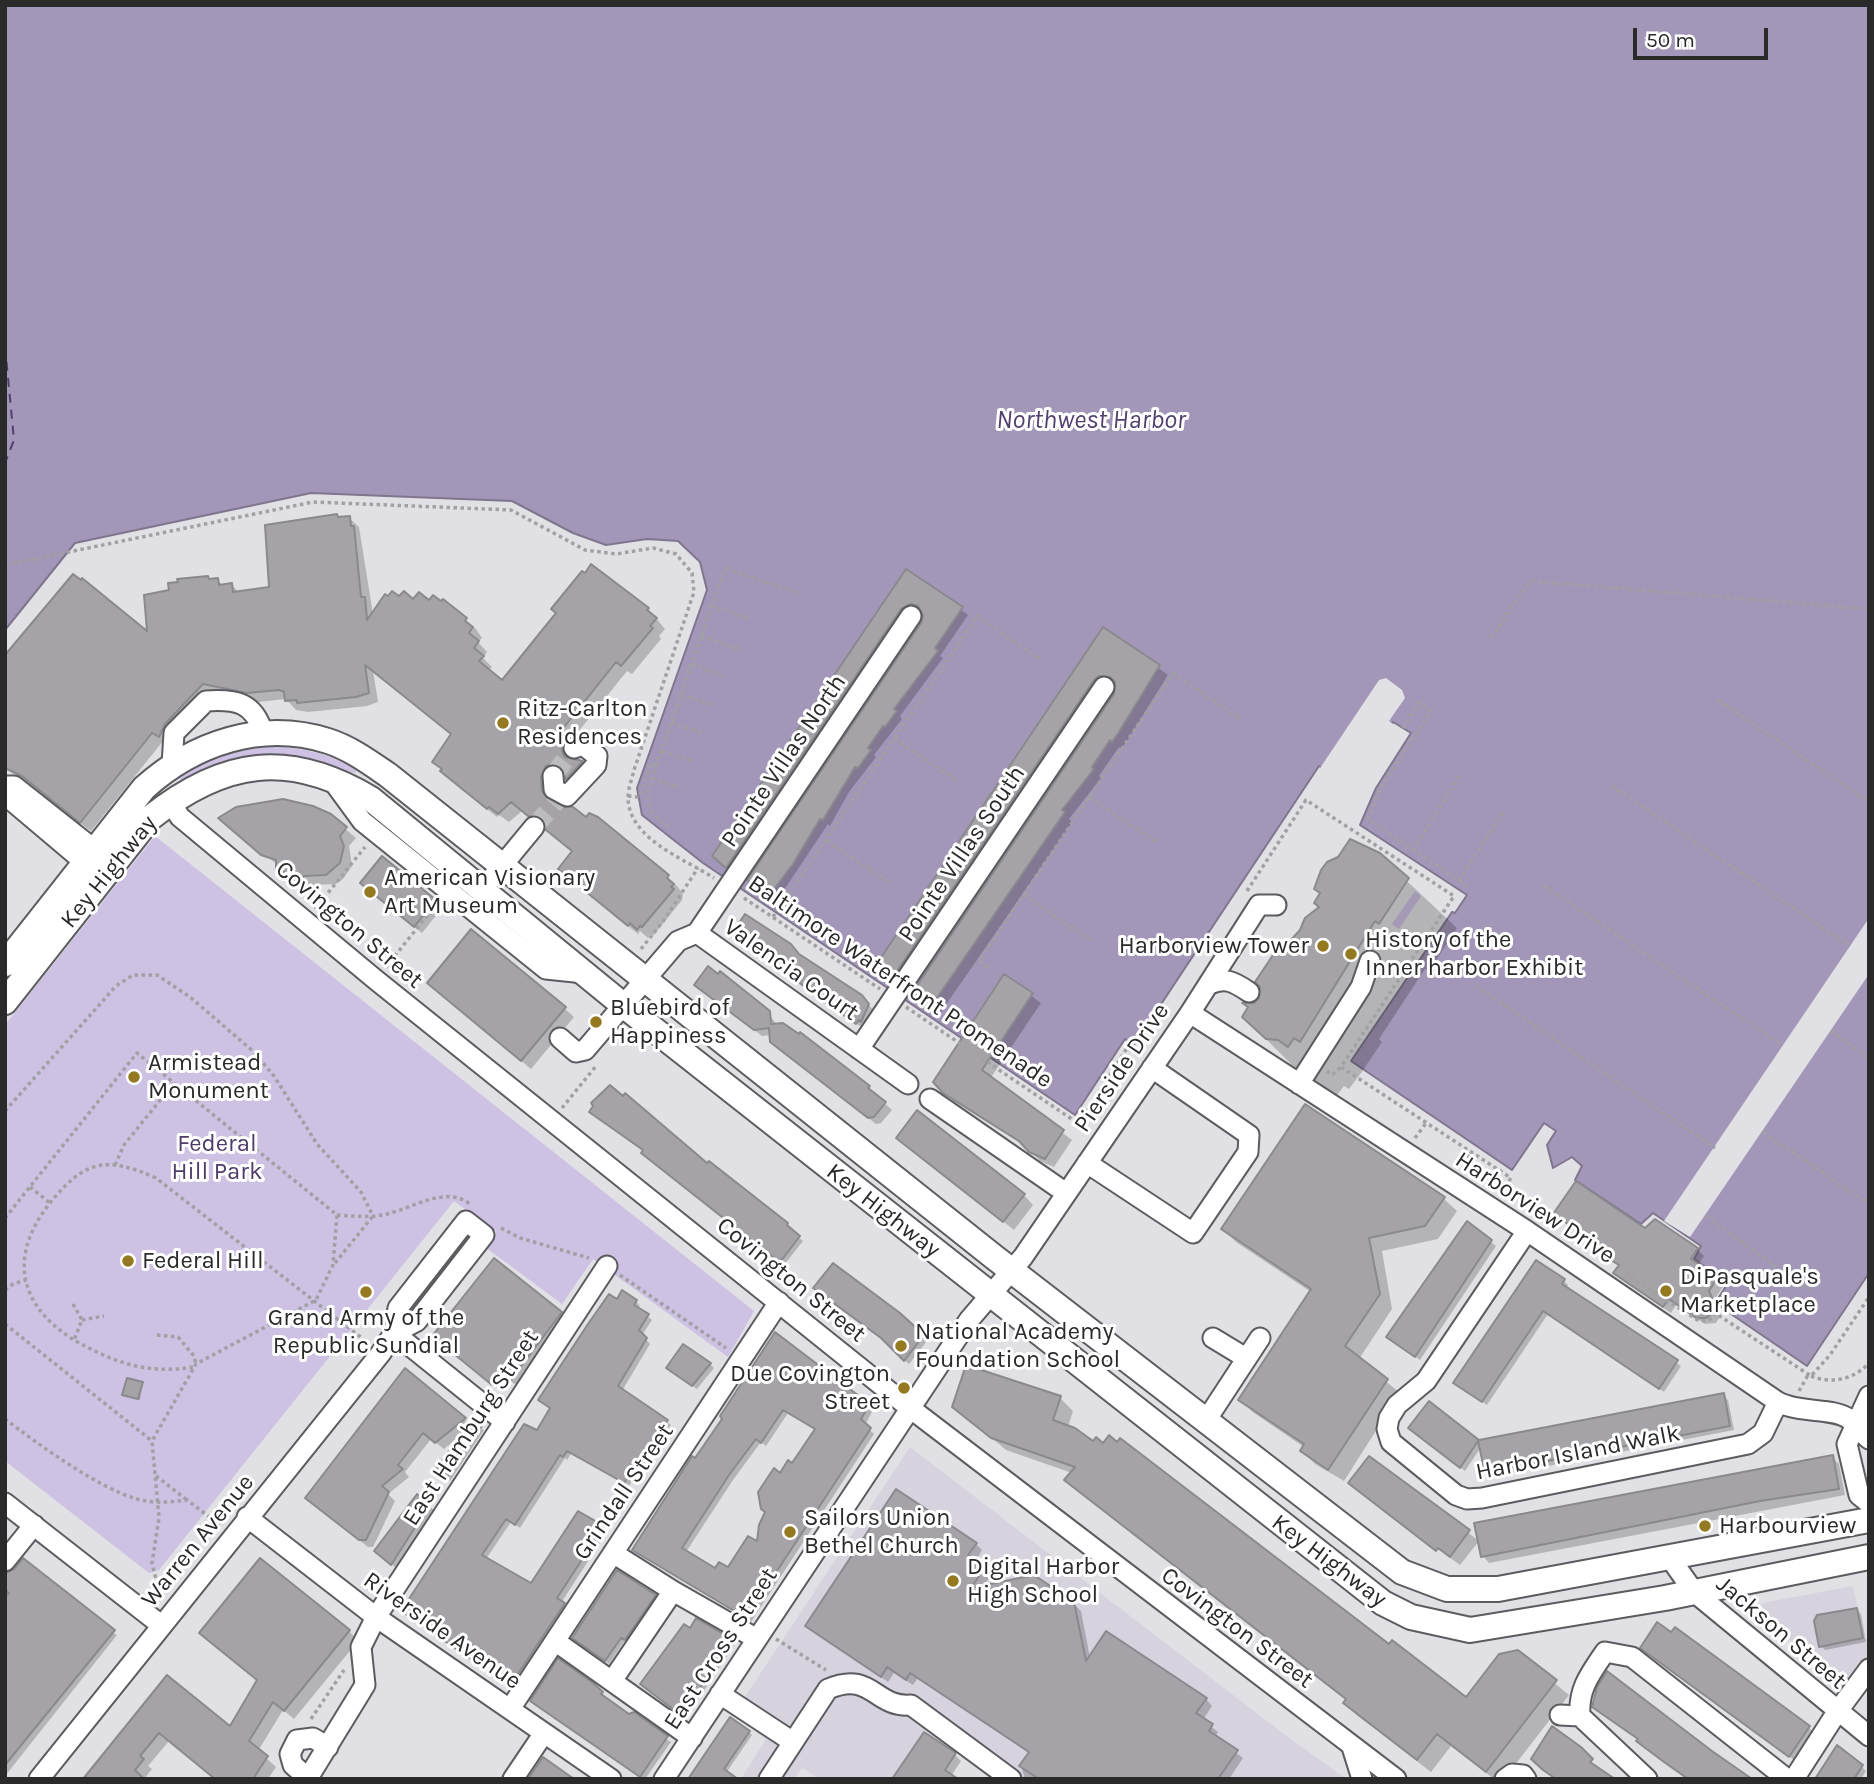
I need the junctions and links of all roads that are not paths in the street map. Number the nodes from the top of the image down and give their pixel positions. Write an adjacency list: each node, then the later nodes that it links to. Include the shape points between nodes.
1 (911, 616): 16 (street, Pointe Villas North)
2 (1104, 687): 27 (street, Pointe Villas South)
3 (263, 733): 5 (main road, Key Highway, via 200,748); 5 (street, via 259,717 244,705 206,701 174,733); 13 (main road, Key Highway, via 328,741 358,755)
4 (575, 748): 6 (street, via 591,749 597,756 596,765 567,796 554,789)
5 (172, 765): 12 (main road, Key Highway, via 144,788)
6 (553, 776)
7 (330, 777): 10 (main road, Key Highway, via 292,767 234,770); 14 (main road, Key Highway, via 371,799); 19 (street, via 362,821 546,969)
8 (5, 786): 12 (street, via 14,786)
9 (5, 795): 12 (street)
10 (170, 802): 12 (main road, Key Highway); 38 (street, Covington Street, via 180,817 376,980)
11 (534, 827): 13 (street)
12 (99, 863): 18 (main road, Key Highway); 23 (main road, Key Highway)
13 (502, 866): 14 (street); 20 (main road, Key Highway)
14 (482, 890): 19 (main road, Key Highway)
15 (1276, 905): 21 (street, Pierside Drive, via 1259,905)
16 (697, 933): 20 (street, Valencia Court, via 678,941); 27 (street, Valencia Court)
17 (1370, 961): 29 (street, via 1361,987)
18 (5, 964)
19 (584, 973): 24 (main road, Key Highway)
20 (644, 980): 24 (street, Valencia Court); 36 (main road, Key Highway)
21 (1208, 985): 22 (street, via 1221,979); 25 (street, Pierside Drive)
22 (1249, 992)
23 (5, 1002)
24 (623, 1005): 26 (street, Valencia Court, via 585,1050 576,1052); 37 (main road, Key Highway)
25 (1190, 1013): 28 (street, Pierside Drive); 29 (street, Harborview Drive)
26 (560, 1038)
27 (859, 1049): 30 (street, Valencia Court)
28 (1152, 1068): 32 (street, Pierside Drive); 32 (street, via 1249,1135 1248,1152 1193,1233)
29 (1300, 1083): 34 (street, Harborview Drive)
30 (908, 1084)
31 (930, 1099): 33 (street)
32 (1087, 1163): 33 (street, Pierside Drive)
33 (1066, 1193): 36 (street, Pierside Drive)
34 (1527, 1231): 44 (street, Harborview Drive); 44 (street, Harbor Island Walk, via 1426,1381 1397,1405 1389,1418 1387,1429 1395,1448 1456,1495 1482,1498 1748,1444 1763,1433)
35 (607, 1266): 46 (street, East Hamburg Street)
36 (1011, 1270): 37 (street, East Cross Street); 47 (main road, Key Highway)
37 (990, 1295): 45 (street, East Cross Street); 59 (main road, Key Highway, via 1359,1586 1412,1618 1470,1630)
38 (779, 1302): 45 (street, Covington Street); 54 (street, Grindall Street)
39 (394, 1333): 39 (street, Warren Avenue, via 417,1321 484,1235 466,1221 398,1308); 46 (street); 51 (street, Warren Avenue)
40 (1213, 1338): 42 (street)
41 (1260, 1338): 42 (street)
42 (1246, 1358): 47 (street)
43 (1869, 1396): 48 (street, via 1861,1410)
44 (1778, 1402): 48 (street, Harborview Drive, via 1793,1409 1835,1413)
45 (910, 1408): 62 (street, East Cross Street); 76 (street, Covington Street)
46 (505, 1422): 60 (street, East Hamburg Street)
47 (1205, 1422): 56 (main road, Key Highway, via 1380,1558 1447,1589 1498,1589)
48 (1865, 1429): 50 (street, via 1847,1444 1859,1495)
49 (5, 1503): 53 (street)
50 (1869, 1503)
51 (247, 1517): 60 (street, Riverside Avenue); 61 (street, Warren Avenue)
52 (1869, 1520): 56 (main road, Key Highway)
53 (33, 1525): 57 (street); 61 (street)
54 (613, 1553): 58 (street); 63 (street, Grindall Street)
55 (1869, 1557): 59 (main road, Key Highway)
56 (1670, 1558): 59 (street, Jackson Street)
57 (5, 1561)
58 (673, 1591): 62 (street); 65 (street)
59 (1694, 1592): 68 (street, Jackson Street)
60 (376, 1617): 67 (street, Riverside Avenue); 75 (street, East Hamburg Street, via 361,1647 365,1685)
61 (161, 1625): 77 (street, Warren Avenue)
62 (760, 1635): 66 (street, East Cross Street)
63 (555, 1641): 65 (street); 67 (street, Grindall Street)
64 (1869, 1669): 68 (street)
65 (612, 1681): 73 (street)
66 (720, 1694): 73 (street, East Cross Street); 74 (street)
67 (510, 1709): 71 (street, Riverside Avenue)
68 (1837, 1712): 72 (street, Jackson Street); 89 (street)
69 (1560, 1715): 70 (street)
70 (1580, 1716): 87 (street); 88 (street, via 1579,1696 1595,1666 1605,1652 1622,1653)
71 (544, 1733): 78 (street); 79 (street, Riverside Avenue)
72 (1869, 1736)
73 (692, 1738): 80 (street, East Cross Street)
74 (793, 1742): 81 (street); 82 (street, via 828,1689 844,1682 862,1685 896,1706 911,1705)
75 (328, 1747)
76 (1352, 1747): 83 (street); 84 (street, Covington Street)
77 (39, 1779)
78 (513, 1779)
79 (611, 1779)
80 (664, 1779)
81 (769, 1779)
82 (1011, 1779)
83 (1362, 1779)
84 (1396, 1779)
85 (1505, 1779): 86 (street, via 1512,1774)
86 (1526, 1779)
87 (1647, 1779)
88 (1787, 1779)
89 (1794, 1779)

